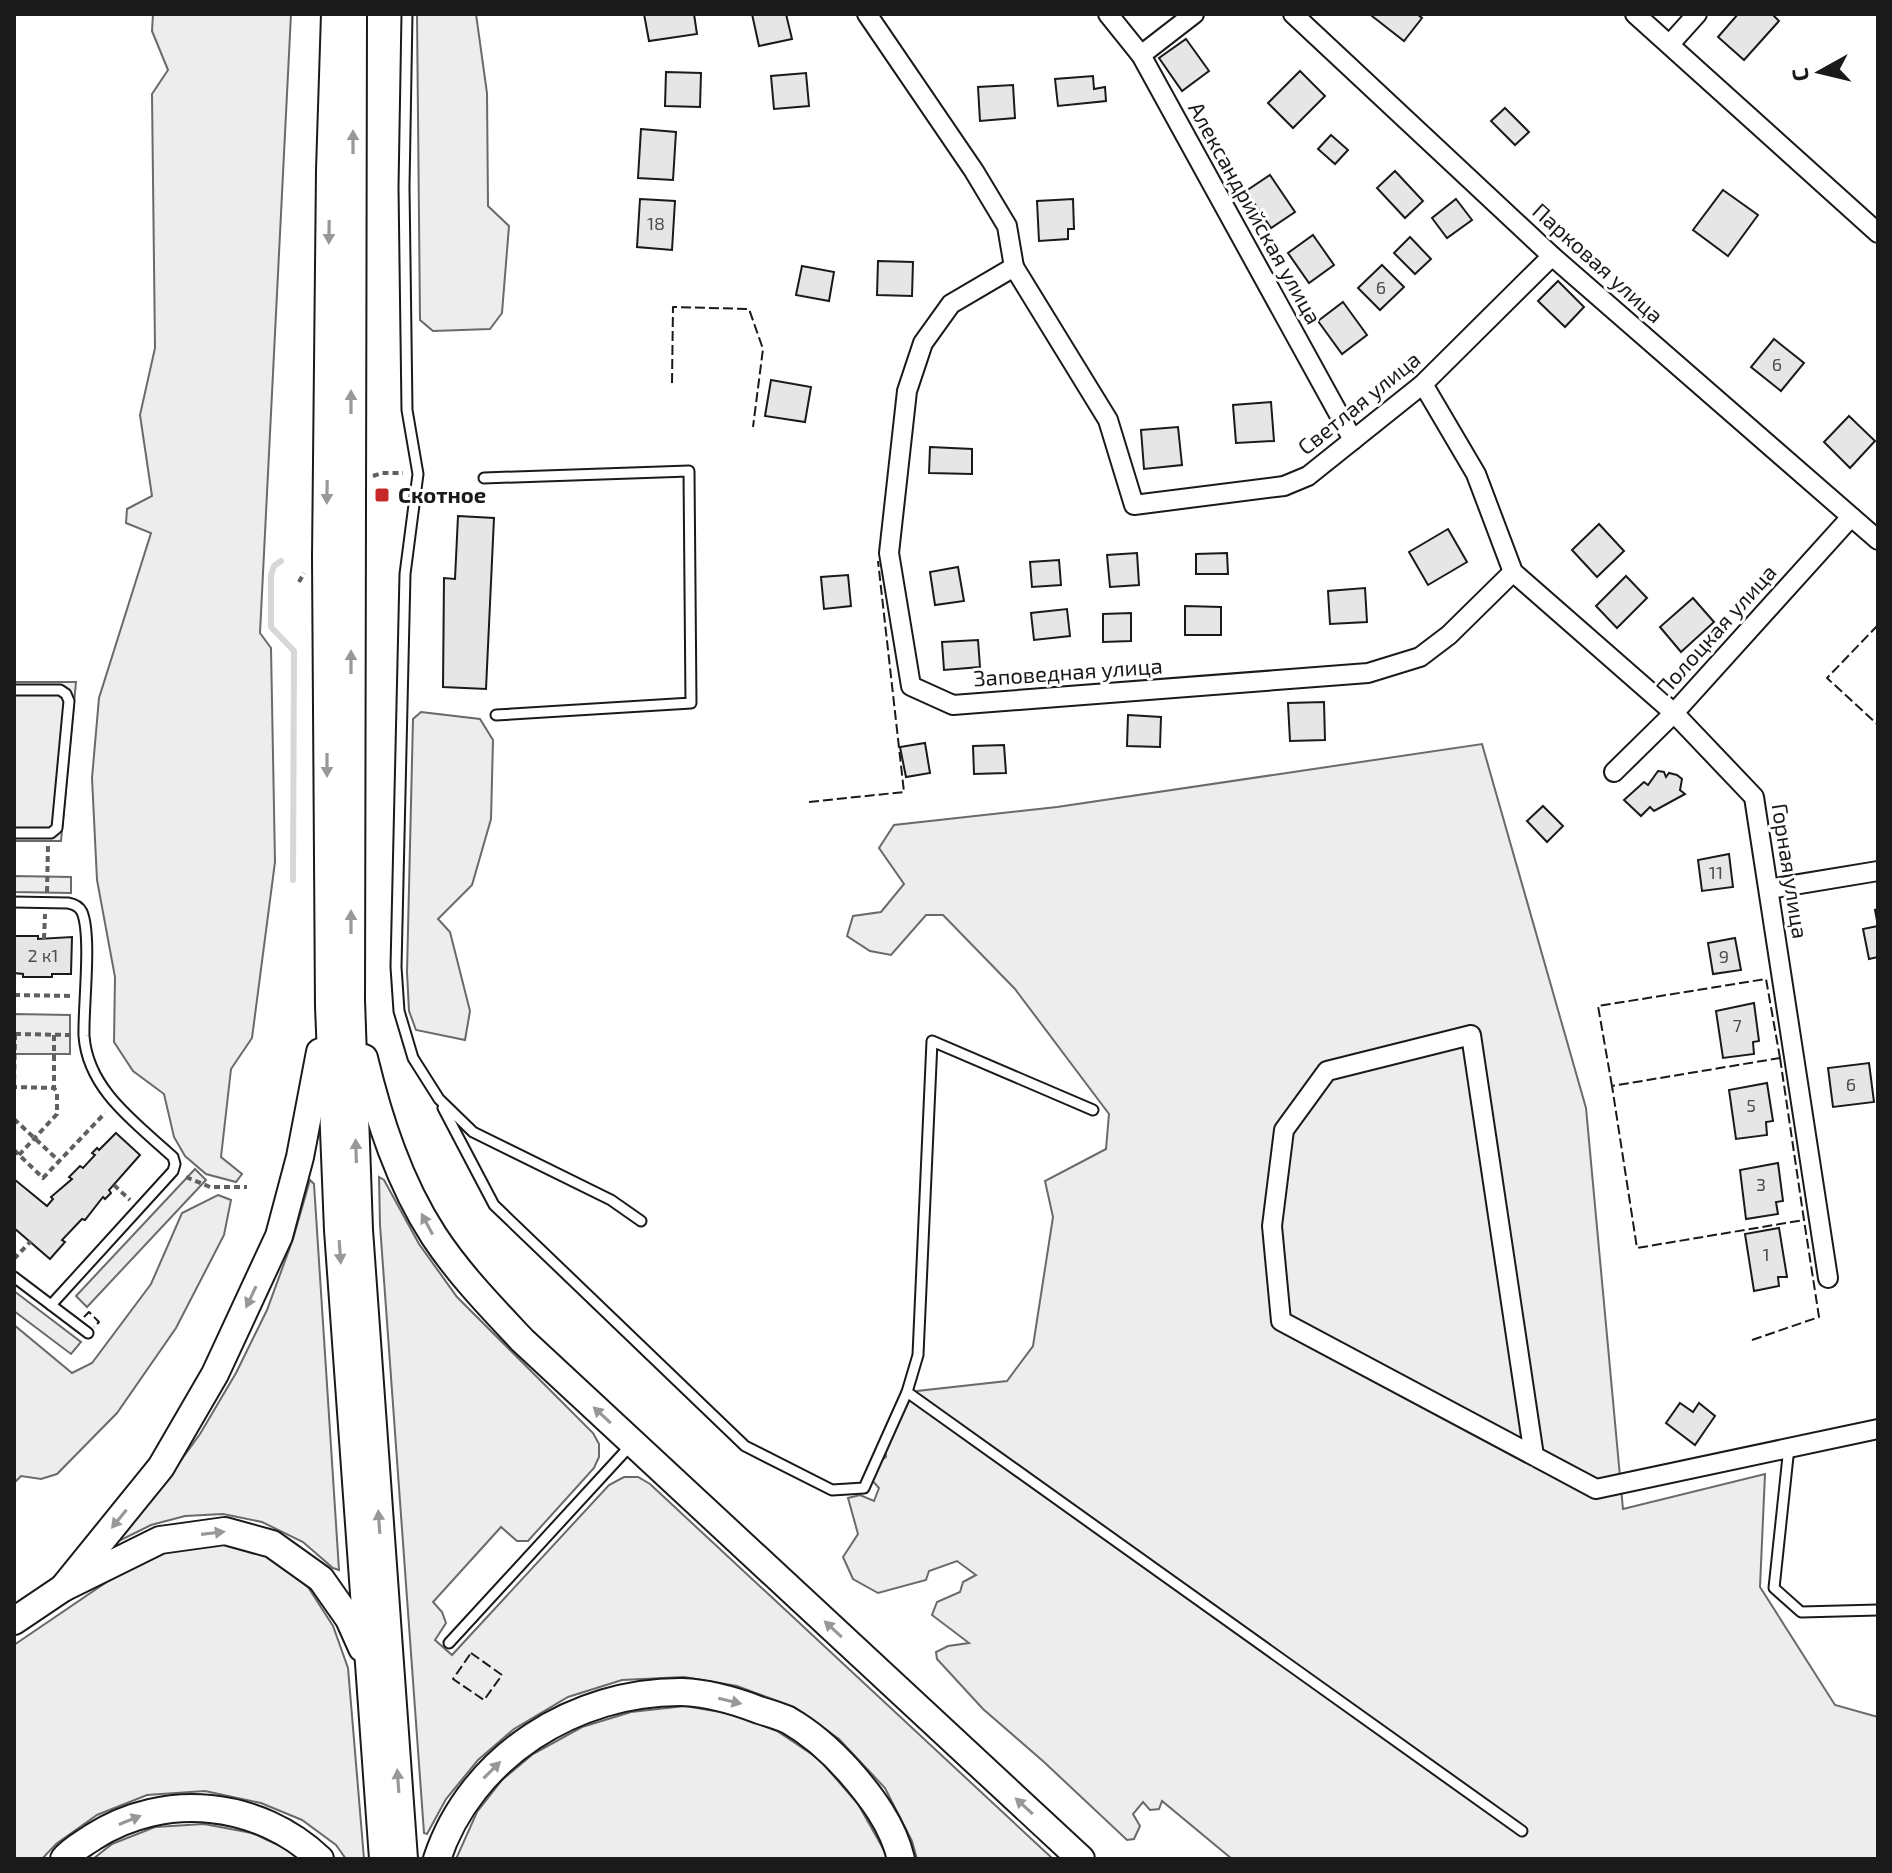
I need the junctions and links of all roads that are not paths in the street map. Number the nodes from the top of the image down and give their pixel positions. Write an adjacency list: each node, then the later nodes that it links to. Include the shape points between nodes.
1 (335, 14): 29 (main road, one-way to 29, via 326,558)
2 (353, 14): 29 (main road, one-way to 2)
3 (407, 14): 30 (lane, via 407,410 418,474 405,574 396,967 399,1011 413,1058)
4 (867, 14): 14 (street, via 1007,226)
5 (1108, 14): 11 (street, Александрийская улица)
6 (1194, 14): 11 (street)
7 (1293, 14): 13 (street, Парковая улица)
8 (1635, 14): 10 (street)
9 (1697, 14): 10 (street)
10 (1670, 44): 12 (street)
11 (1141, 55): 16 (street, Александрийская улица)
12 (1878, 233)
13 (1552, 256): 15 (street, Светлая улица); 18 (street, Парковая улица)
14 (1014, 267): 16 (street, Светлая улица, via 1108,420 1134,505 1284,486 1308,476); 20 (street, Заповедная улица, via 951,304 923,343 907,391 889,553 911,686 953,705 1368,673 1420,657)
15 (1423, 384): 16 (street, Светлая улица); 20 (street, via 1476,474)
16 (1353, 440)
17 (484, 478): 23 (lane, via 689,471 691,703)
18 (1851, 517): 19 (street, Парковая улица); 22 (street, Полоцкая улица)
19 (1878, 540)
20 (1513, 572): 22 (street, Горная улица)
21 (14, 690): 25 (lane, via 60,690 69,701 57,828)
22 (1674, 713): 24 (street, Полоцкая улица); 27 (street, Горная улица, via 1754,797)
23 (496, 715)
24 (1614, 772)
25 (14, 833)
26 (1878, 871): 27 (street)
27 (1769, 889): 34 (street, Горная улица)
28 (14, 902): 35 (lane, via 76,905 82,911 87,1058 114,1102 175,1164)
29 (340, 1003): 39 (main road, one-way to 29, via 522,1340 433,1235 394,1157); 42 (main road, one-way to 42, via 279,1236 215,1374 161,1467); 46 (main road, one-way to 46, via 338,1230); 51 (main road, one-way to 29)
30 (439, 1099): 32 (lane, via 473,1132 611,1200); 37 (lane, via 494,1205 745,1446 832,1490 864,1488)
31 (1093, 1110): 37 (lane, via 932,1041 918,1355)
32 (641, 1221)
33 (14, 1277): 35 (lane)
34 (1828, 1278)
35 (51, 1305): 36 (lane)
36 (88, 1333)
37 (907, 1392): 47 (lane)
38 (1878, 1429): 40 (street)
39 (633, 1444): 45 (lane); 54 (main road, one-way to 39)
40 (1789, 1447): 41 (street, via 1596,1489); 43 (lane, via 1774,1588 1801,1612)
41 (1534, 1456): 41 (street, via 1471,1035 1327,1071 1284,1130 1272,1226 1281,1321)
42 (63, 1588): 44 (main road); 46 (main road, one-way to 46, via 160,1540 225,1531 272,1544 321,1579 349,1619)
43 (1878, 1610)
44 (14, 1621)
45 (449, 1643)
46 (369, 1662): 50 (main road)
47 (1522, 1831)
48 (64, 1859): 49 (main road, one-way to 49, via 106,1829 151,1812 204,1807 259,1818)
49 (320, 1859)
50 (383, 1859)
51 (404, 1859)
52 (437, 1859): 53 (main road, one-way to 53, via 464,1803 524,1740 576,1712 627,1697 684,1692 736,1701 788,1720 831,1752 873,1798)
53 (901, 1859)
54 (1081, 1859)

